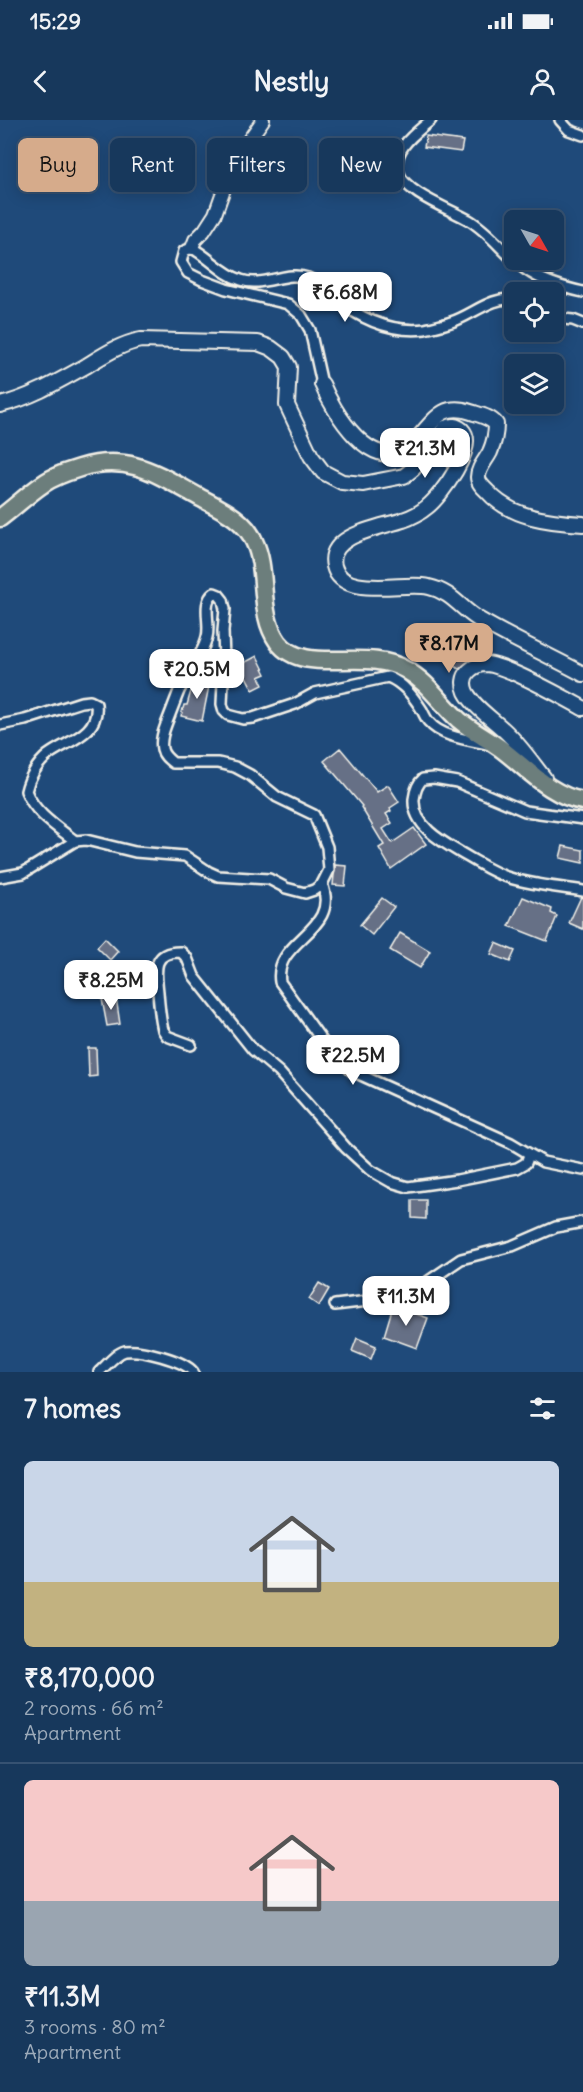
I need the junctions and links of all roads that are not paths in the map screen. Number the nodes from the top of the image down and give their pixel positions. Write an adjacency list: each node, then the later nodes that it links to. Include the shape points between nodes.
1 (263, 120): 5 (street, via 234,161 215,214)
2 (430, 120): 6 (street, via 401,150 397,163 403,182 471,221 532,273)
3 (560, 120): 4 (street, via 569,130)
4 (583, 135)
5 (192, 248): 7 (street, via 242,281 305,277 320,284 360,317 392,329 424,329 452,322); 10 (street, via 184,251 181,262 188,273 226,289 288,304 301,315 310,330)
6 (583, 292)
7 (504, 299)
8 (564, 319): 9 (street)
9 (583, 324)
10 (322, 384): 13 (main road, via 348,430 385,454 408,447 446,410 462,409 492,420 496,424 494,440 478,474 486,491 505,507 523,514 546,521)
11 (0, 405): 14 (main road, via 14,402 107,353 141,340 258,343 283,357 289,367 287,405 311,456 323,472 342,482 363,484 404,476 445,428 458,427 467,439 466,448 429,506 403,521 379,526 342,542 333,565 339,576 351,584 422,585 438,589 476,618)
12 (0, 518): 17 (highway, via 43,483 94,463 127,463 172,482 230,514 249,532 260,557 271,626 289,652 322,661 374,659 407,670 460,721)
13 (583, 524)
14 (583, 674)
15 (583, 708): 18 (main road, via 511,672 486,664 467,672 463,680 471,700 510,736)
16 (0, 725): 21 (street, via 90,700 96,704 92,725 47,756 26,791 39,812)
17 (498, 747): 18 (highway); 23 (street, via 438,729 429,723 402,686 388,677 315,693 253,718 228,715 222,704 225,609 219,595 209,597 207,637 162,735 165,756 173,763 235,767 277,797 314,815 329,860 329,870)
18 (554, 790): 19 (highway)
19 (583, 801)
20 (583, 819): 24 (street, via 525,811 442,779 423,779 415,792 414,806 428,830 494,872)
21 (75, 841): 22 (street, via 23,873); 23 (street, via 185,856 218,876 269,879 296,892 305,893)
22 (0, 877)
23 (321, 884): 26 (street, via 326,896 322,916 281,962 279,975 280,982 328,1049 352,1071 511,1143)
24 (583, 891)
25 (192, 1045): 26 (street, via 167,1036 162,1024 155,974 157,964 171,952 181,952 187,958 194,976 253,1050 279,1072 346,1148 370,1170 391,1182 408,1187 457,1180 518,1168)
26 (529, 1155): 27 (street)
27 (583, 1170)
28 (583, 1222): 29 (street, via 556,1227 512,1246 461,1259 414,1291)
29 (335, 1305)
30 (99, 1372): 31 (street, via 124,1351 179,1362)
31 (193, 1372)

